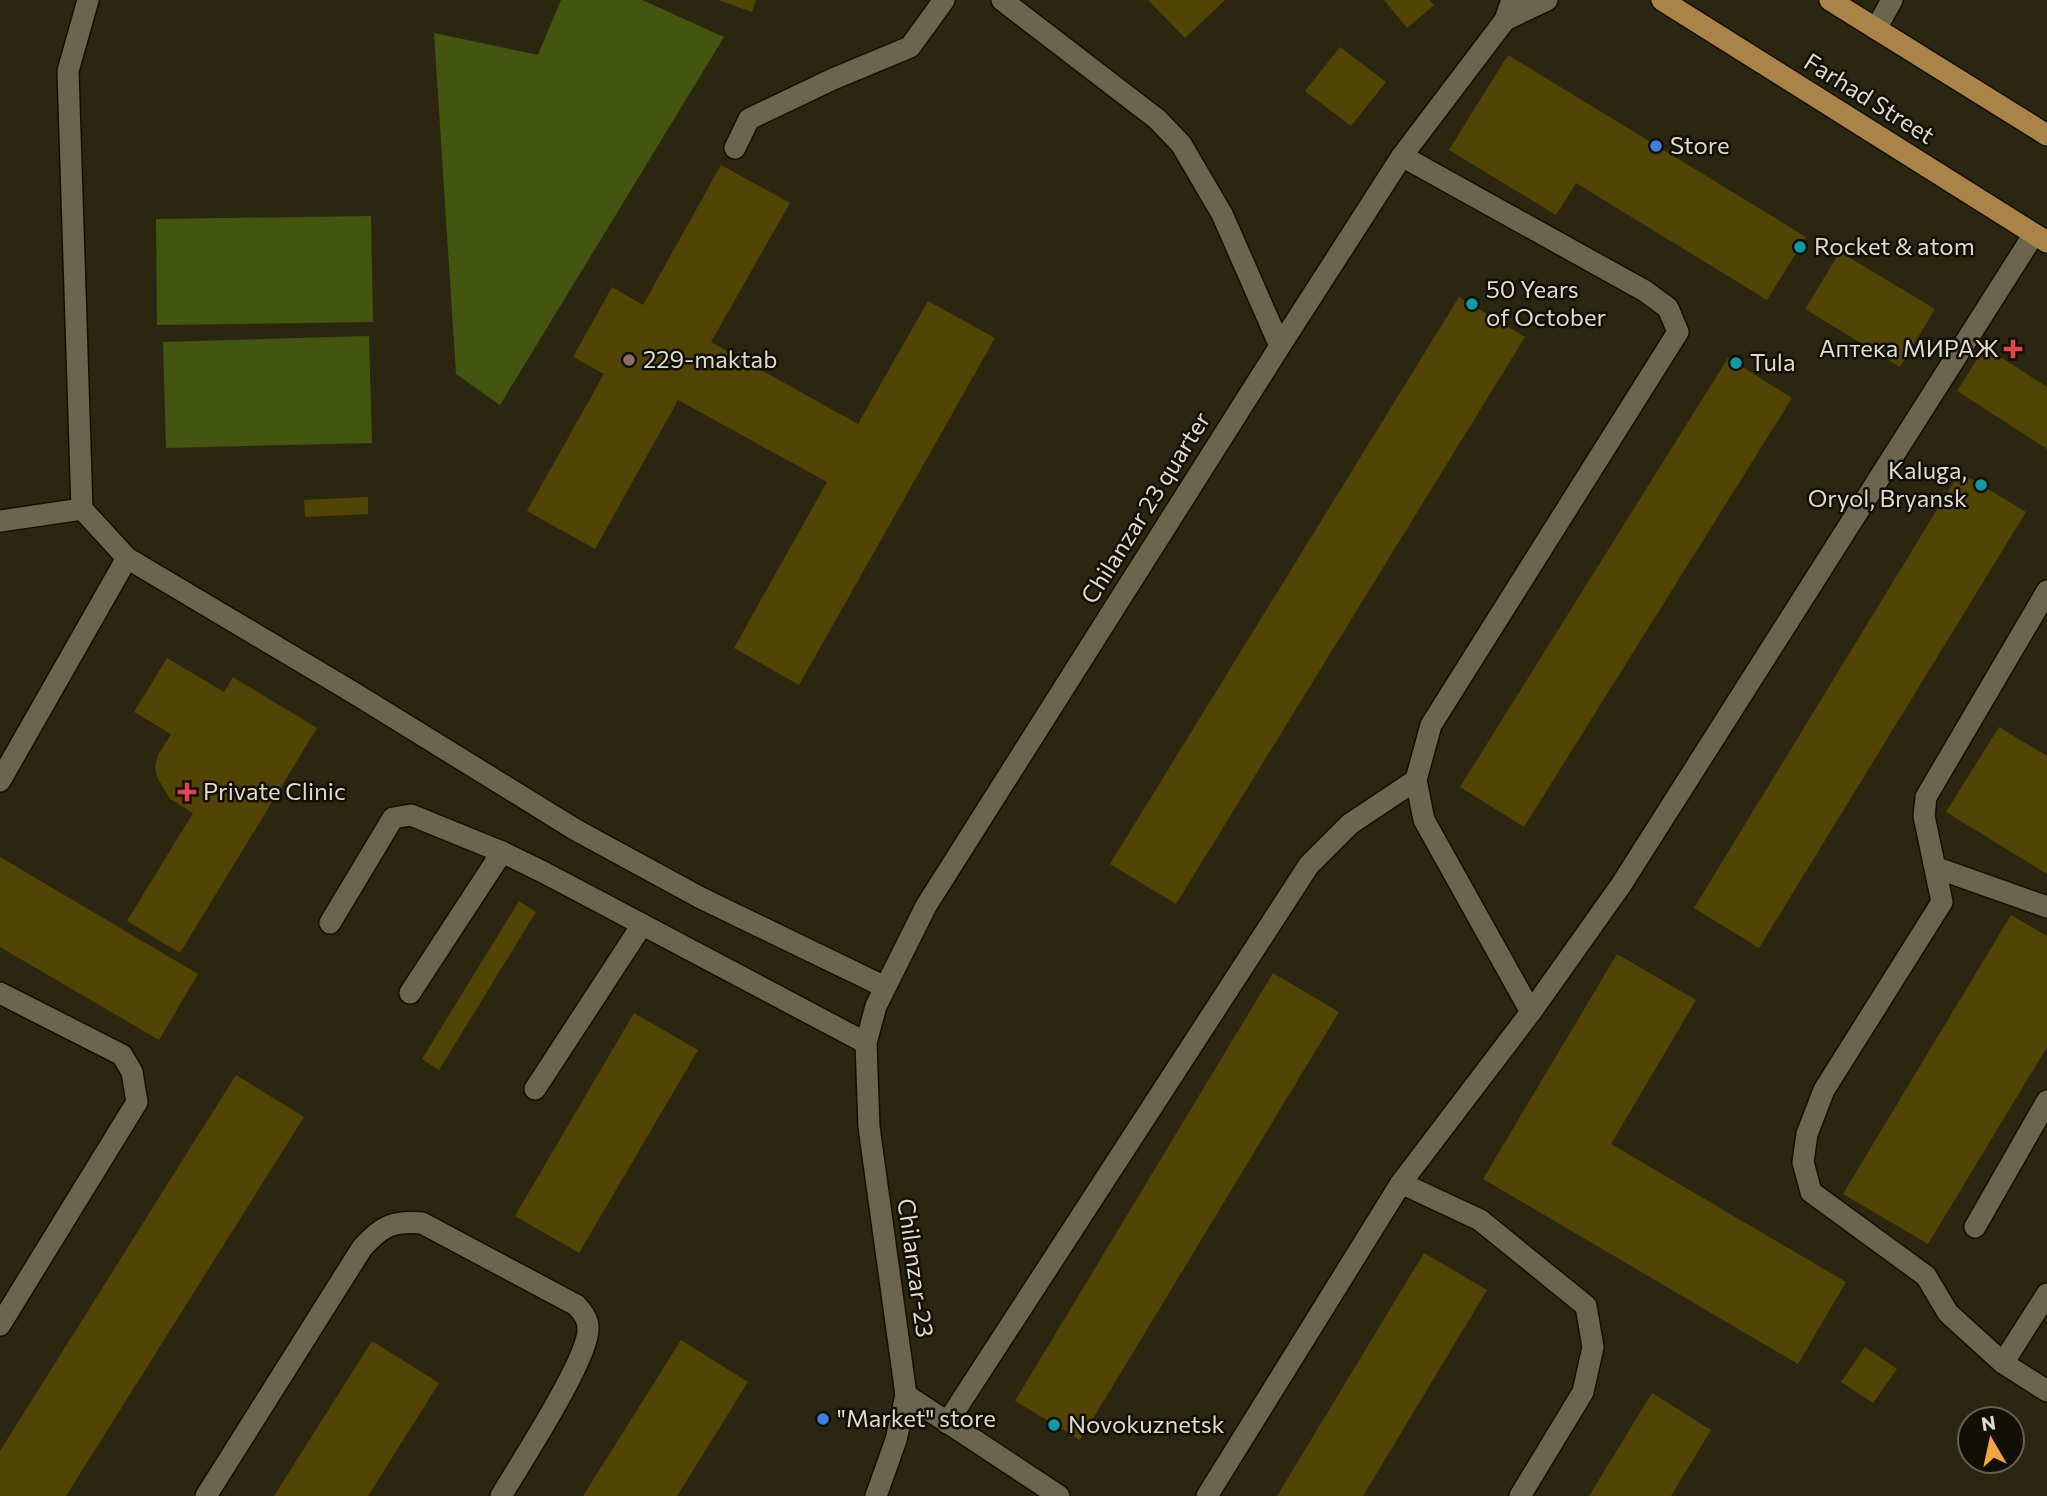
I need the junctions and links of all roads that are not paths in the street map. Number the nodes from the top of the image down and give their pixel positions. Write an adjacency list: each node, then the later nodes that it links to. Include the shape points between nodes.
1 (89, 0): 15 (street, via 68,71)
2 (944, 0): 11 (street, via 910,47 749,119)
3 (1002, 0): 14 (street, via 1157,119 1181,144 1222,214)
4 (1547, 0): 8 (street, Chilanzar 23 quarter)
5 (1662, 0): 13 (main road, Farhad Street)
6 (1830, 0): 9 (main road)
7 (1892, 0): 9 (street)
8 (1508, 10): 12 (street, Chilanzar 23 quarter)
9 (1876, 29): 10 (main road)
10 (2047, 135)
11 (735, 148)
12 (1402, 156): 14 (street, Chilanzar 23 quarter); 19 (street, via 1645,291 1668,308 1678,332 1431,724)
13 (2040, 238): 29 (street, via 1621,885)
14 (1280, 345): 26 (street, Chilanzar 23 quarter, via 926,906)
15 (82, 509): 16 (street); 17 (street)
16 (0, 521)
17 (127, 558): 20 (street); 26 (street, via 576,831)
18 (2047, 591): 22 (street, via 1926,797 1924,816)
19 (1416, 780): 29 (street, via 1424,820); 40 (street, via 1350,824 1309,865)
20 (0, 781)
21 (502, 852): 24 (street, via 411,815 393,818); 25 (street); 28 (street)
22 (1937, 868): 23 (street); 37 (street, via 1942,902 1824,1090 1807,1134 1803,1162 1811,1192 1926,1276 1948,1313)
23 (2047, 907)
24 (330, 923)
25 (642, 925): 30 (street); 31 (street)
26 (885, 987): 30 (street, Chilanzar 23 quarter)
27 (0, 993): 36 (street, via 122,1055 132,1072 137,1102)
28 (410, 993)
29 (1531, 1012): 33 (street)
30 (866, 1043): 39 (street, Chilanzar-23, via 870,1127)
31 (535, 1089)
32 (2047, 1101): 34 (street)
33 (1401, 1183): 45 (street); 46 (street, via 1480,1220 1586,1306 1593,1348 1583,1392)
34 (1975, 1227)
35 (2047, 1294): 37 (street)
36 (0, 1325)
37 (2003, 1363): 38 (street)
38 (2047, 1391)
39 (906, 1395): 40 (street); 43 (street, Chilanzar-23)
40 (947, 1423): 44 (street)
41 (206, 1496): 42 (street, via 362,1248 379,1230 404,1221 422,1223 576,1305 586,1318 589,1330 580,1360)
42 (501, 1496)
43 (876, 1496)
44 (1059, 1496)
45 (1207, 1496)
46 (1520, 1496)

